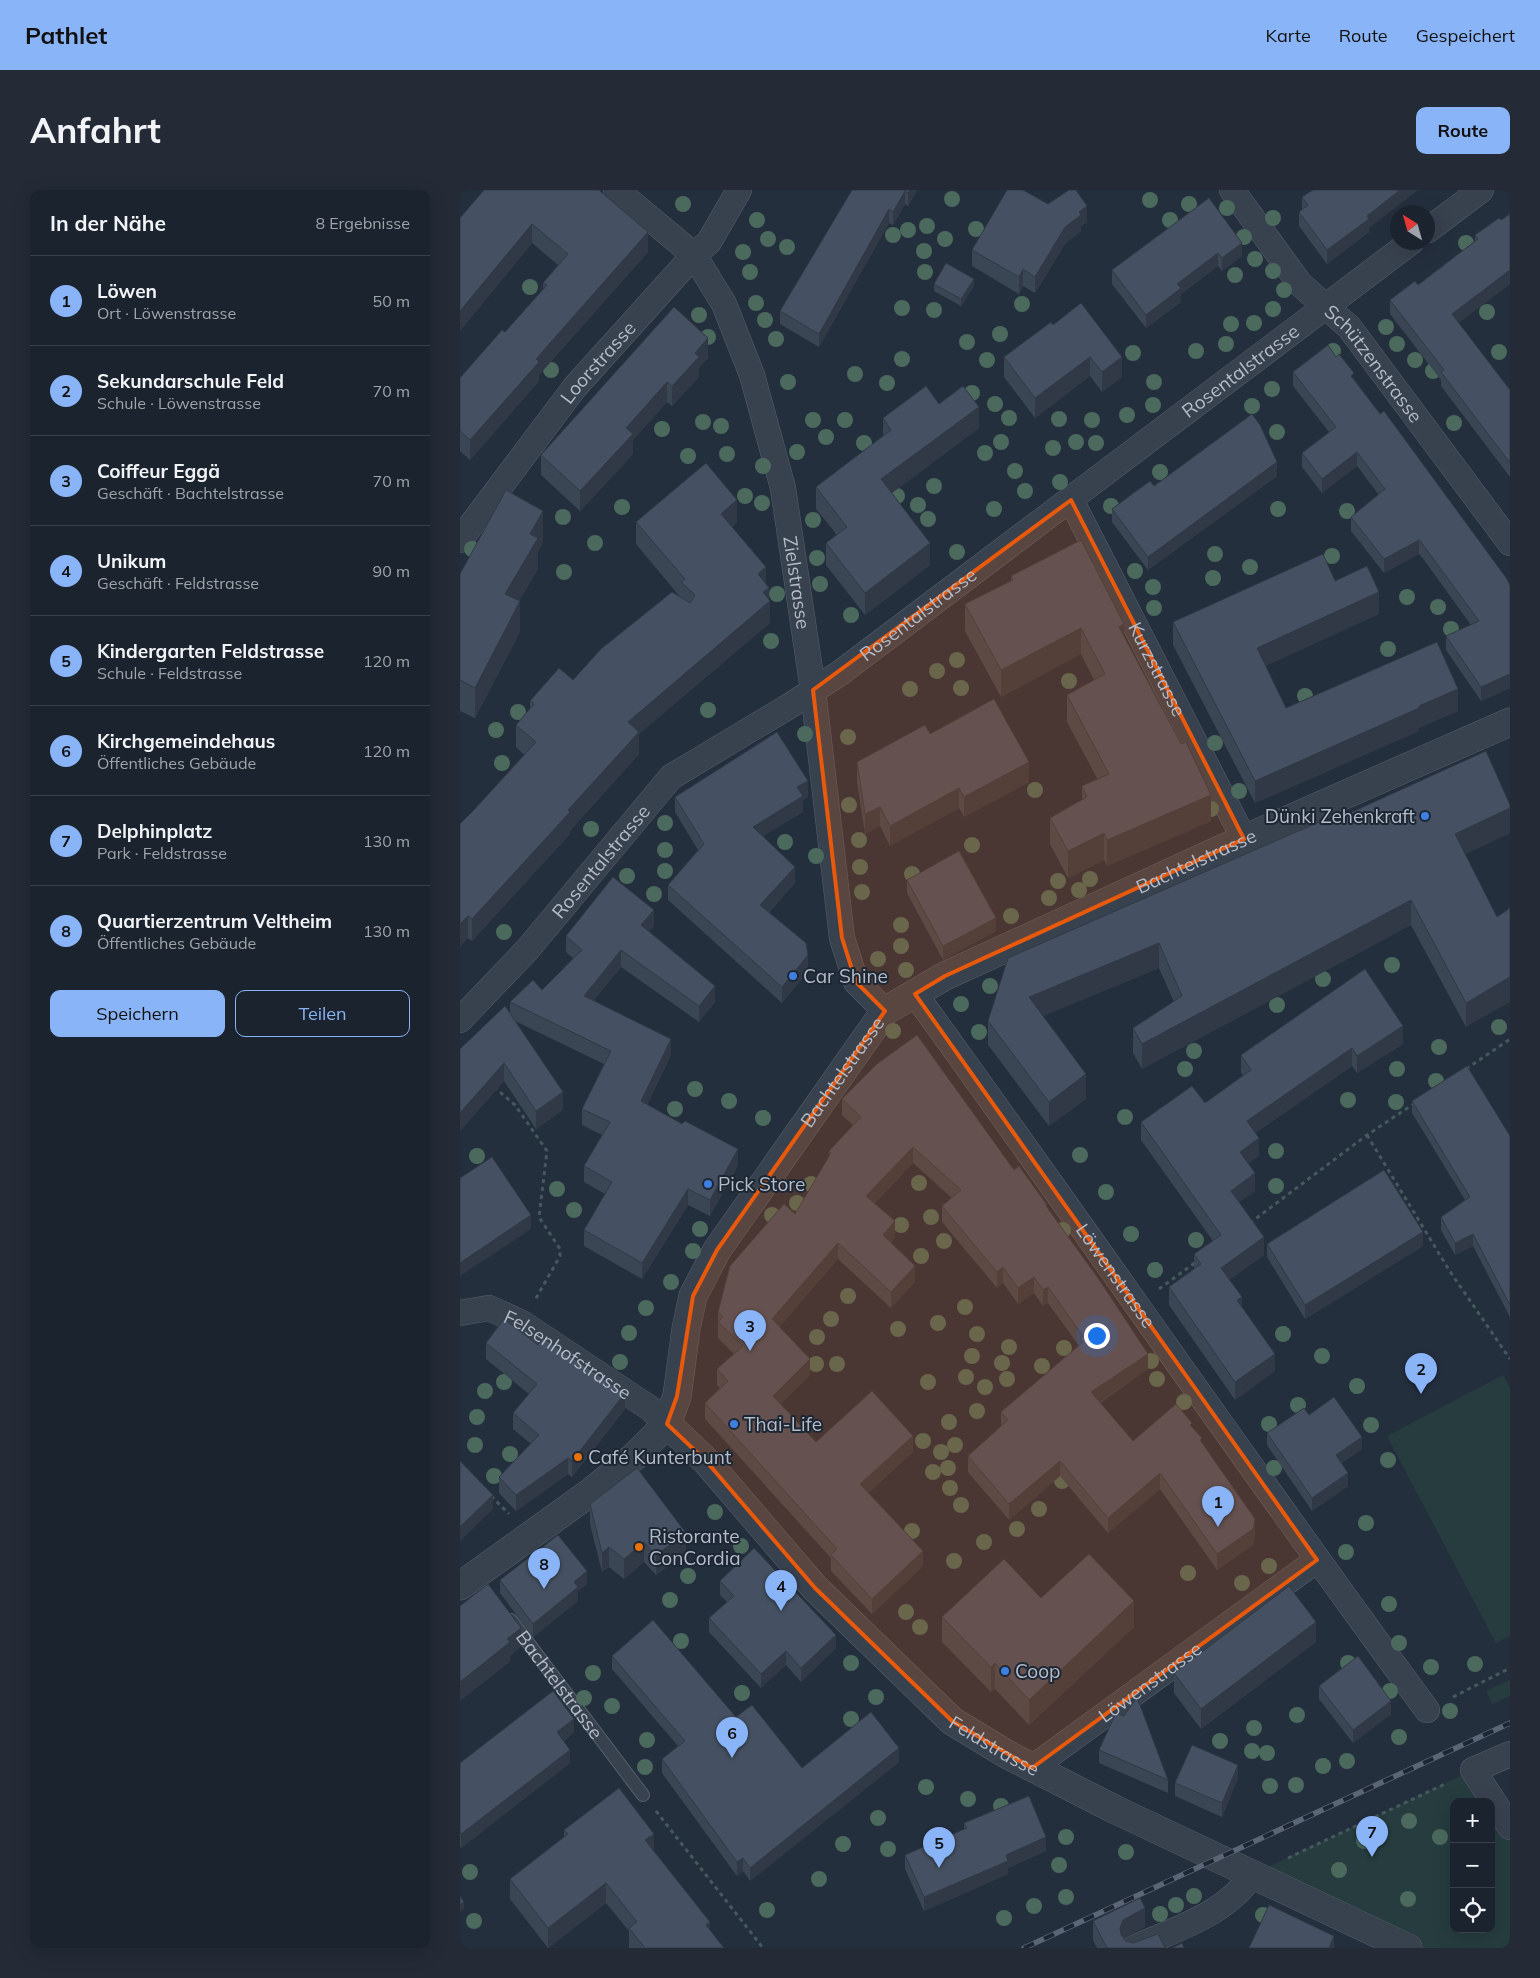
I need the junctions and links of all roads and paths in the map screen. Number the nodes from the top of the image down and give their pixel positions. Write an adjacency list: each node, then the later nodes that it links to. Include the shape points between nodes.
1 (616, 190): 7 (street, Zielstrasse)
2 (739, 190): 7 (street, Loorstrasse, via 709,242)
3 (1232, 190): 8 (street, Schützenstrasse, via 1300,284)
4 (1481, 190): 5 (street)
5 (1435, 225)
6 (1401, 250): 8 (street, Rosentalstrasse)
7 (694, 255): 10 (street, Loorstrasse, via 575,387); 12 (street, Zielstrasse, via 724,304 752,375 782,488)
8 (1326, 307): 9 (street, Rosentalstrasse); 11 (street, Schützenstrasse, via 1349,327)
9 (1071, 500): 12 (street, Rosentalstrasse); 14 (street, Kurzstrasse)
10 (460, 540)
11 (1510, 541)
12 (813, 690): 16 (street, Zielstrasse, via 842,938 856,982); 17 (street, Rosentalstrasse, via 671,777 527,950)
13 (1510, 722): 14 (street, Bachtelstrasse)
14 (1244, 839): 15 (street, Bachtelstrasse, via 945,976)
15 (914, 994): 16 (street, Bachtelstrasse); 25 (street, Löwenstrasse)
16 (885, 1011): 29 (street, Bachtelstrasse, via 713,1257 693,1296 677,1396)
17 (460, 1020)
18 (1510, 1039): 19 (path)
19 (1462, 1071)
20 (488, 1081): 27 (path, via 515,1105 547,1151 539,1217 560,1249 560,1256)
21 (1422, 1098): 22 (path)
22 (1367, 1135): 23 (path); 28 (path, via 1450,1270)
23 (1245, 1227)
24 (1198, 1261): 25 (path)
25 (1136, 1305): 32 (street, Löwenstrasse)
26 (460, 1313): 27 (street, Felsenhofstrasse, via 489,1308)
27 (522, 1323): 29 (street, Felsenhofstrasse, via 651,1409)
28 (1510, 1359)
29 (667, 1424): 33 (street, Bachtelstrasse, via 591,1492); 38 (street, Feldstrasse, via 706,1461 815,1588 952,1720)
30 (484, 1489): 31 (path)
31 (511, 1517)
32 (1317, 1560): 36 (street, Löwenstrasse); 38 (street, Löwenstrasse)
33 (473, 1581)
34 (500, 1606): 40 (lane, Bachtelstrasse)
35 (1510, 1668): 36 (path)
36 (1428, 1710)
37 (1510, 1754): 39 (street)
38 (1032, 1768): 43 (street, Feldstrasse)
39 (1473, 1770): 41 (street); 42 (path)
40 (643, 1795): 44 (path)
41 (1510, 1827)
42 (1284, 1860)
43 (1254, 1874): 45 (street, via 1242,1891 1216,1911); 46 (street, Feldstrasse)
44 (763, 1948)
45 (1134, 1948)
46 (1408, 1948)

